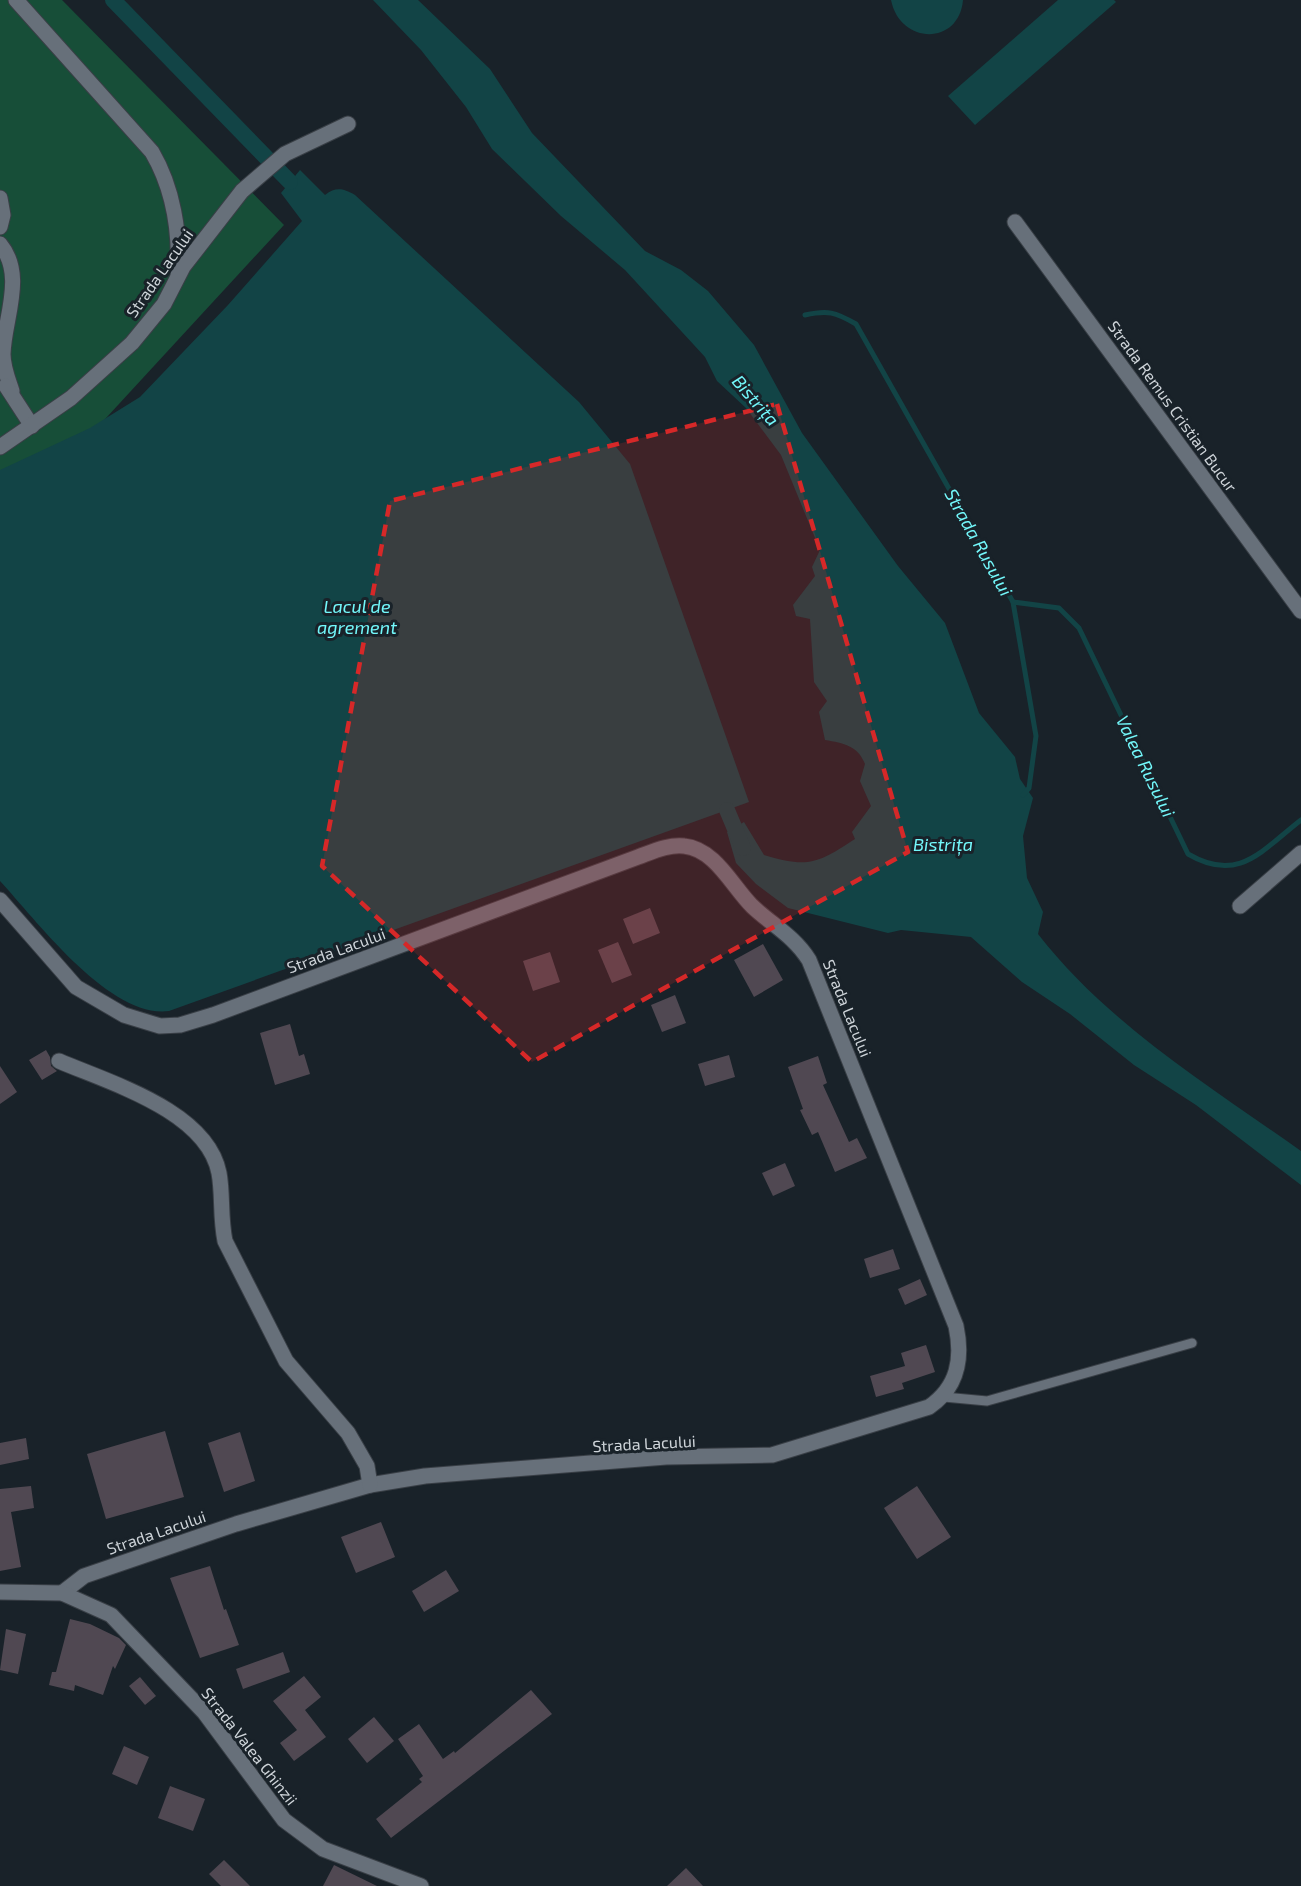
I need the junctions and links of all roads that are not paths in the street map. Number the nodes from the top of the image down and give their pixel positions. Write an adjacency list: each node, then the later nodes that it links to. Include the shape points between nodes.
1 (16, 0): 7 (street, via 152,152 162,170 178,229)
2 (348, 124): 7 (street, Strada Lacului, via 285,154 242,191)
3 (0, 198): 5 (street)
4 (1015, 222): 12 (street, Strada Remus Cristian Bucur)
5 (0, 227)
6 (0, 244): 9 (street, via 5,250 12,287 3,356)
7 (178, 276): 10 (street, Strada Lacului, via 164,303 132,343 71,398)
8 (0, 378): 9 (street)
9 (12, 391): 10 (street)
10 (32, 426): 11 (street, Strada Lacului)
11 (0, 447)
12 (1301, 611)
13 (1301, 853): 15 (street)
14 (0, 900): 18 (street, Strada Lacului, via 76,987 143,1023 180,1025 638,856 683,846 697,850 711,858 752,906 799,943 809,960 956,1326 956,1378)
15 (1240, 906)
16 (60, 1061): 19 (street, via 141,1095 185,1122 205,1141 219,1174 220,1220 225,1241 286,1360 348,1434 367,1466)
17 (1192, 1342): 18 (lane, via 987,1401)
18 (944, 1397): 19 (street, Strada Lacului, via 916,1412 772,1455 666,1457 425,1476)
19 (370, 1485): 21 (street, Strada Lacului, via 236,1524 84,1576)
20 (0, 1592): 21 (street, Strada Valea Ghinzii)
21 (62, 1593): 22 (street, Strada Valea Ghinzii, via 111,1615 204,1712 284,1820 323,1849)
22 (421, 1886)

